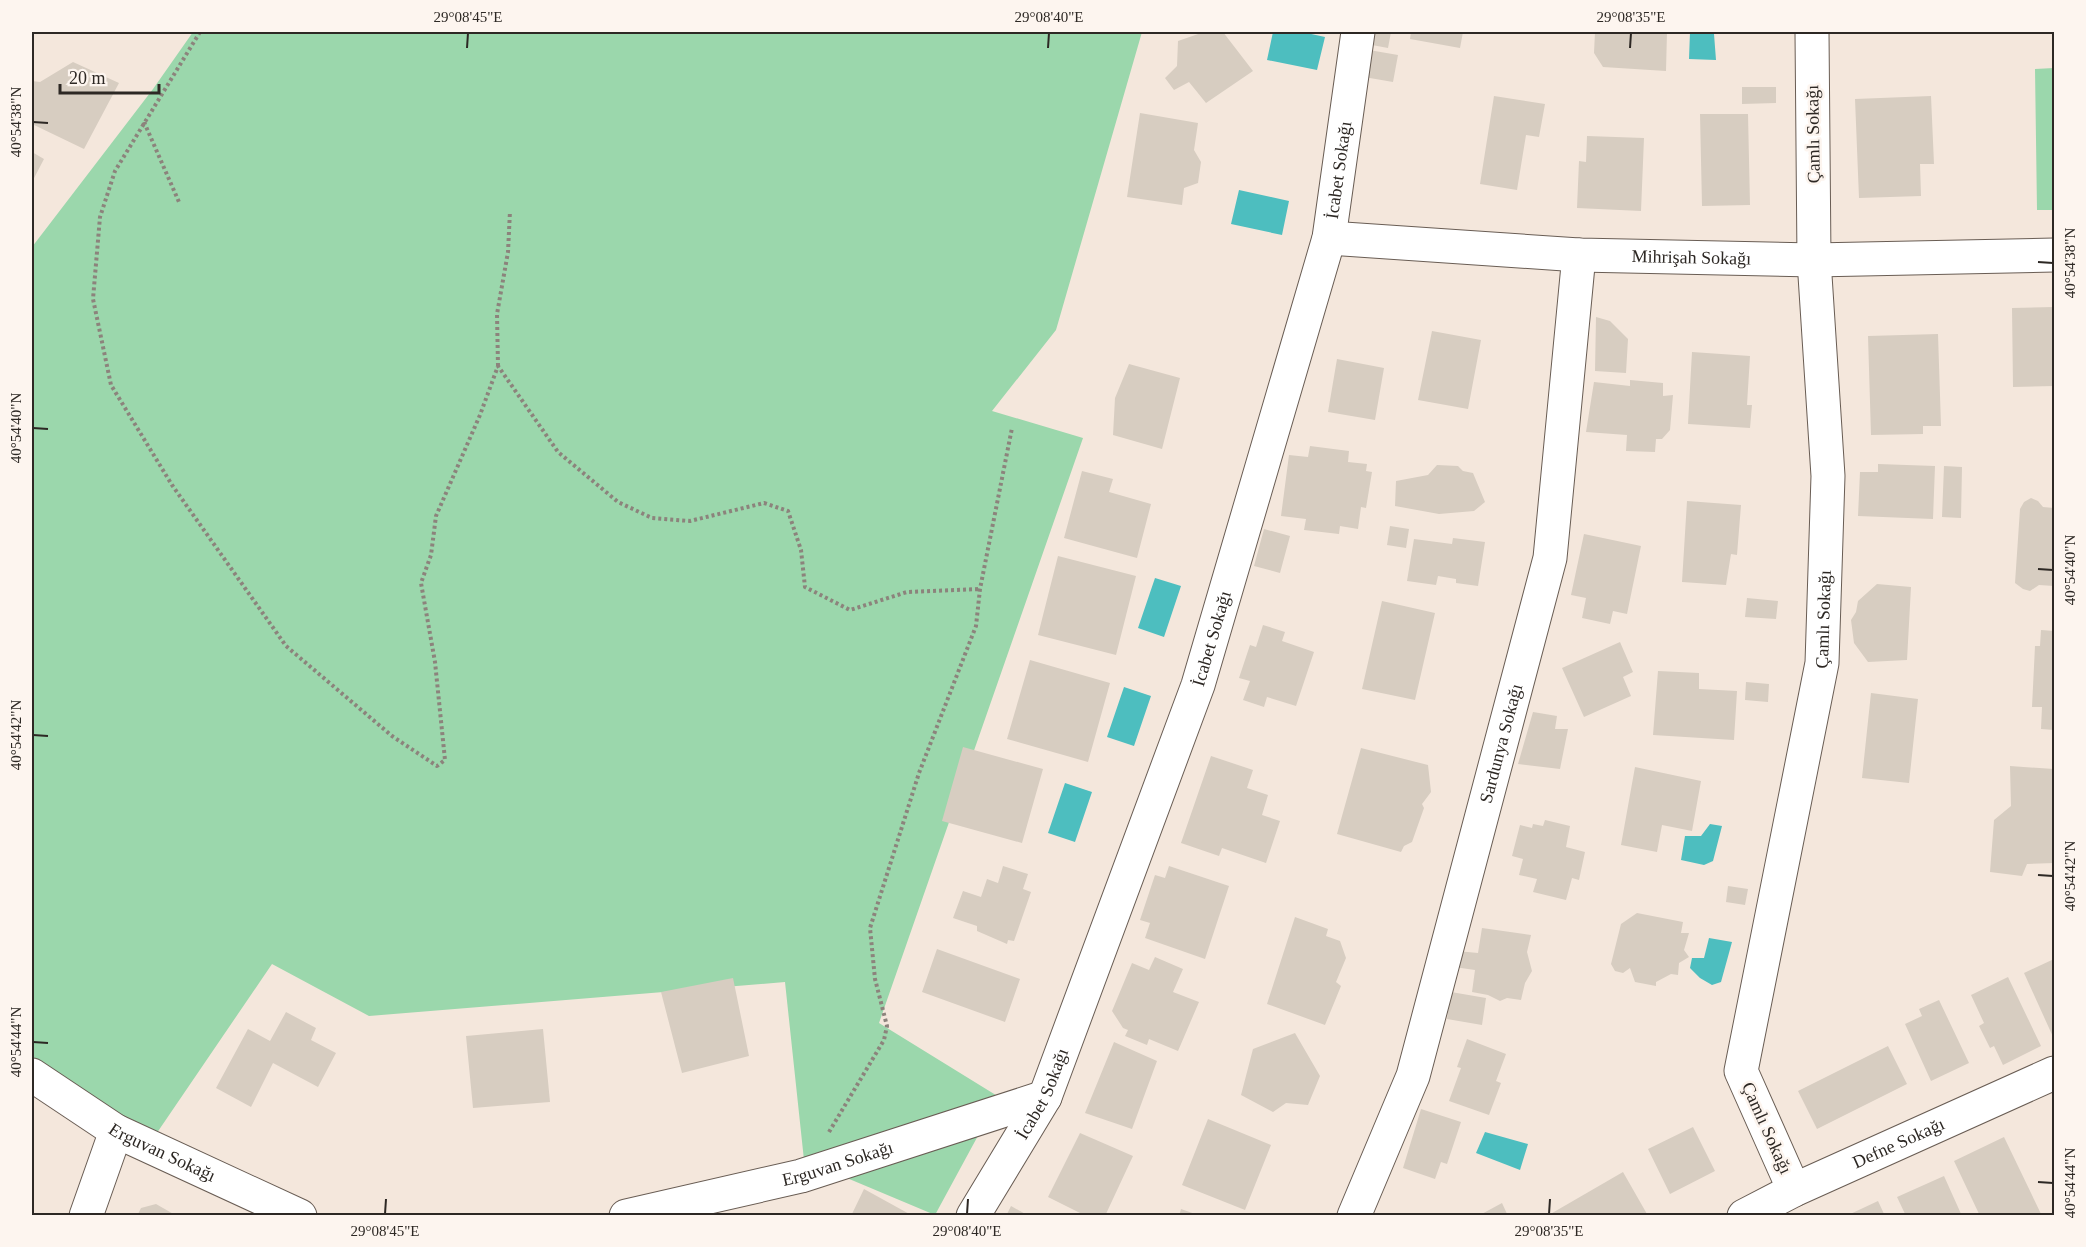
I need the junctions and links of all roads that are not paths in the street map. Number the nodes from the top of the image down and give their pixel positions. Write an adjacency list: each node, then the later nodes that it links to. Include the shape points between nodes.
1 (1358, 32): 3 (street, İcabet Sokağı)
2 (1812, 32): 6 (street, Çamlı Sokağı)
3 (1329, 238): 4 (street, Mihrişah Sokağı); 9 (street, İcabet Sokağı, via 1198,685)
4 (1579, 255): 6 (street, Mihrişah Sokağı); 16 (street, Sardunya Sokağı, via 1550,558 1413,1076)
5 (2055, 255): 6 (street, Mihrişah Sokağı)
6 (1814, 260): 11 (street, Çamlı Sokağı, via 1828,476 1822,663 1741,1071)
7 (2055, 1073): 11 (street, Defne Sokağı)
8 (32, 1074): 10 (street, Erguvan Sokağı)
9 (1045, 1097): 14 (street, Erguvan Sokağı, via 801,1176); 15 (street, İcabet Sokağı)
10 (116, 1131): 12 (street); 13 (street, Erguvan Sokağı)
11 (1794, 1190): 17 (street, Defne Sokağı)
12 (86, 1215)
13 (300, 1215)
14 (626, 1215)
15 (973, 1215)
16 (1354, 1215)
17 (1744, 1215)

